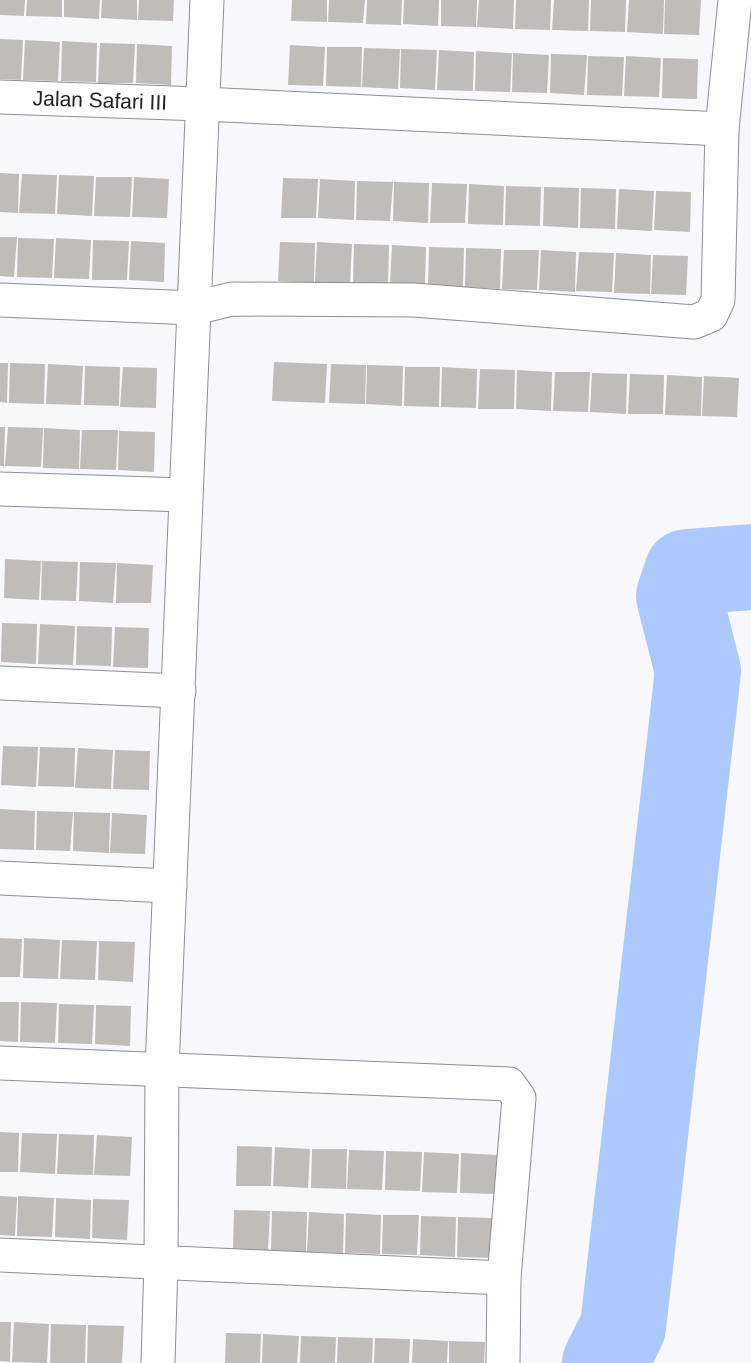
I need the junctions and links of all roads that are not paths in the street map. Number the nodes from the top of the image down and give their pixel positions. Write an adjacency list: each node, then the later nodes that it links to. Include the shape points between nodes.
1 (207, 0): 4 (street)
2 (735, 0): 5 (street)
3 (0, 97): 4 (street, Jalan Safari III)
4 (202, 104): 5 (street, Jalan Safari III); 7 (street)
5 (722, 129): 7 (street, via 718,300 711,315 694,322 414,300 232,299)
6 (0, 300): 7 (street)
7 (195, 308): 9 (street)
8 (0, 489): 9 (street)
9 (185, 495): 11 (street)
10 (0, 683): 11 (street)
11 (179, 691): 13 (street)
12 (0, 878): 13 (street)
13 (170, 886): 15 (street)
14 (0, 1063): 15 (street)
15 (162, 1069): 17 (street); 18 (street, via 509,1084 519,1098)
16 (0, 1255): 17 (street)
17 (161, 1262): 18 (street); 19 (street)
18 (504, 1278): 20 (street)
19 (158, 1363)
20 (503, 1363)

